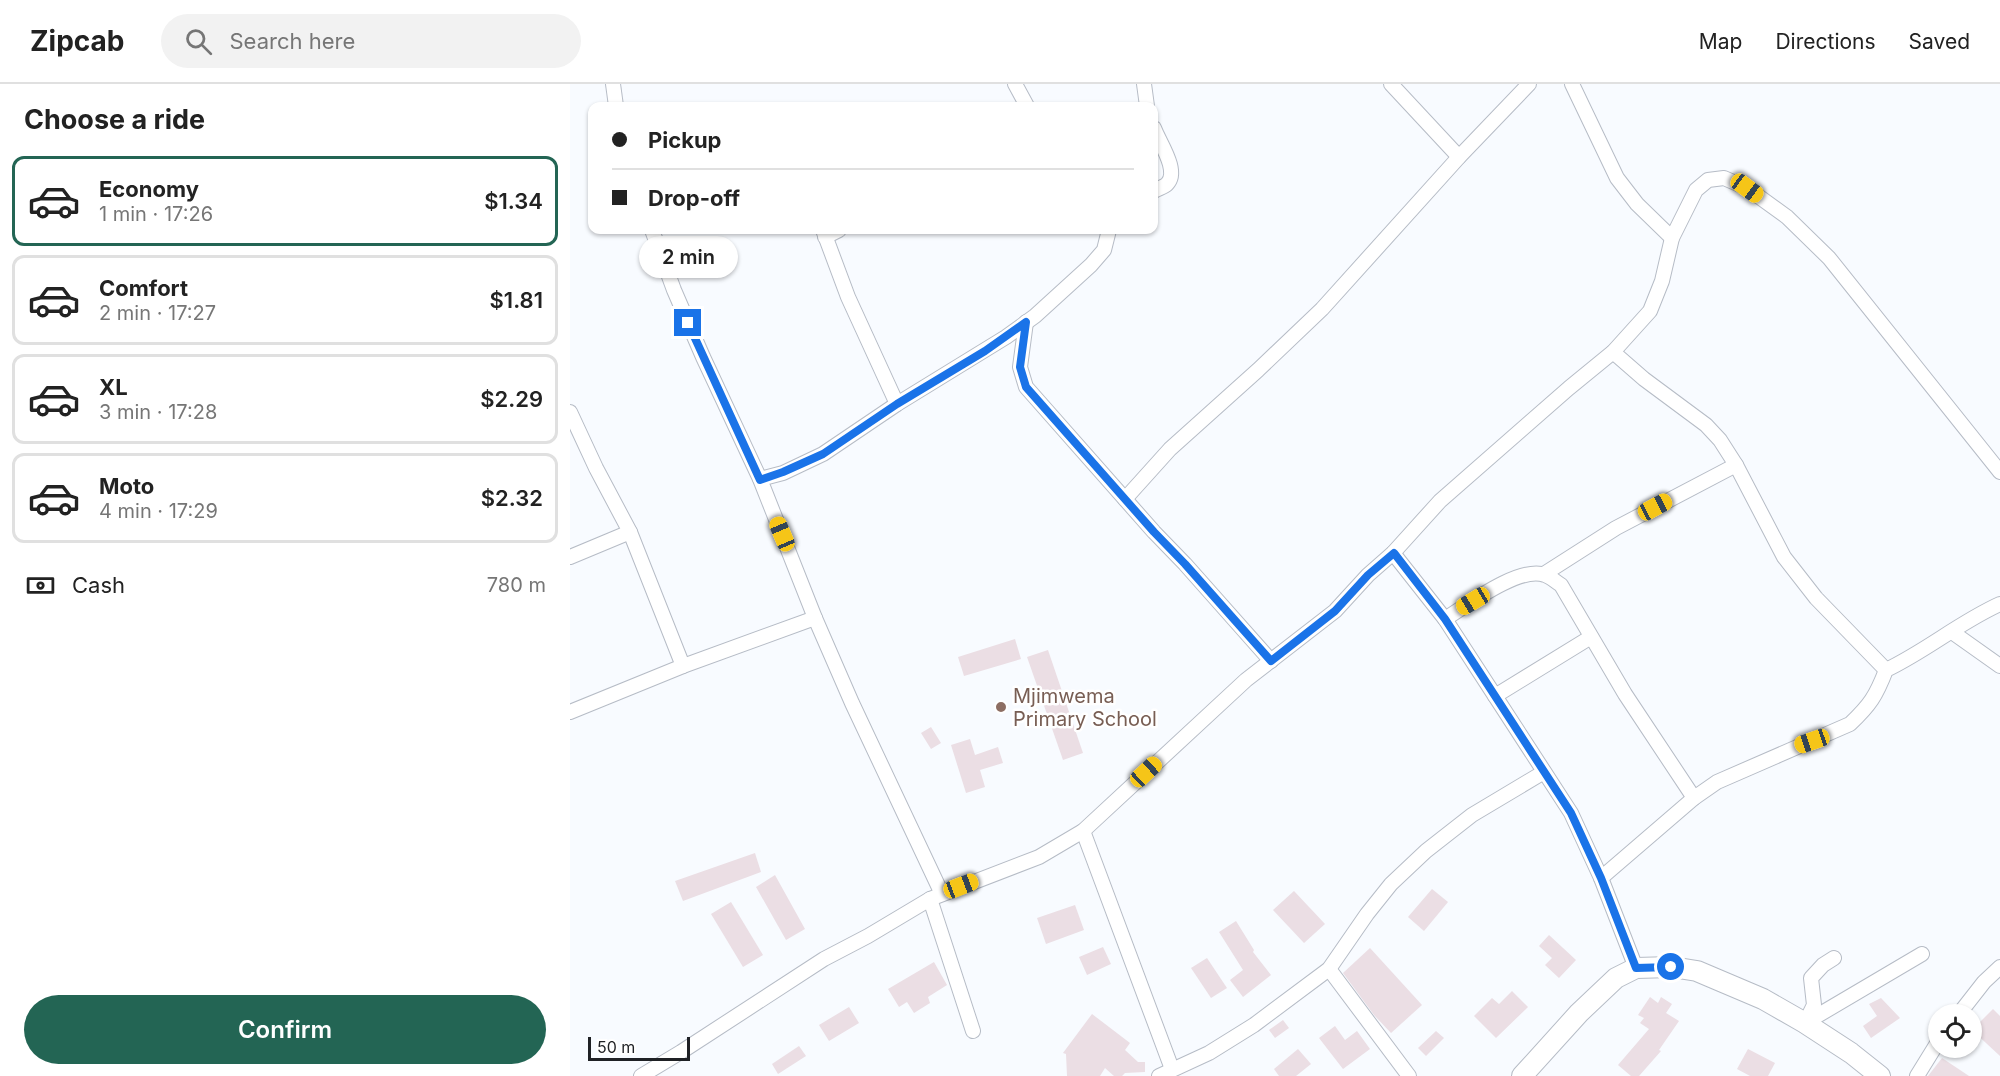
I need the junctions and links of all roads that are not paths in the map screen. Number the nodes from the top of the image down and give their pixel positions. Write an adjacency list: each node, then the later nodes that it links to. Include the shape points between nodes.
1 (613, 84): 7 (street)
2 (1015, 84): 8 (street)
3 (1144, 84): 9 (street)
4 (1391, 84): 11 (street)
5 (1529, 84): 11 (street)
6 (1572, 84): 16 (street, via 1617,178)
7 (615, 102)
8 (1025, 102)
9 (1146, 102)
10 (1158, 137): 12 (street, via 1172,176)
11 (1459, 157): 24 (street, via 1322,309 1170,449)
12 (1158, 189)
13 (654, 234): 23 (street, via 690,328)
14 (824, 234): 19 (street, via 848,297)
15 (1108, 234): 17 (street, via 1104,250 1091,266)
16 (1672, 238): 18 (street, via 1650,311); 22 (street, via 1696,190 1708,180 1724,178 1747,188 1787,217 1829,258)
17 (1026, 322): 19 (street); 24 (street, via 1020,367 1026,387)
18 (1613, 352): 21 (street, via 1706,425); 26 (street, via 1440,501)
19 (897, 404): 23 (street, via 823,454)
20 (570, 412): 25 (street)
21 (1736, 465): 28 (street, via 1616,528); 37 (street, via 1784,557 1816,598)
22 (2000, 472)
23 (760, 480): 30 (street)
24 (1125, 499): 34 (street)
25 (630, 532): 27 (street); 35 (street)
26 (1394, 553): 31 (street); 34 (street, via 1335,611)
27 (570, 557)
28 (1544, 574): 31 (street, via 1512,579); 33 (street, via 1561,585)
29 (2000, 604): 32 (street)
30 (815, 618): 35 (street); 44 (street)
31 (1445, 619): 38 (street)
32 (1952, 632): 36 (street); 37 (street)
33 (1591, 637): 38 (street); 41 (street)
34 (1271, 661): 42 (street)
35 (683, 666): 39 (street)
36 (2000, 666)
37 (1886, 670): 41 (street, via 1877,693 1850,724 1717,782)
38 (1495, 696): 40 (street)
39 (570, 711)
40 (1544, 772): 43 (street, via 1571,813); 49 (street, via 1472,815 1426,851 1366,914)
41 (1694, 798): 43 (street)
42 (1083, 831): 44 (street, via 1039,857); 54 (street)
43 (1601, 878): 48 (street)
44 (936, 896): 52 (street); 55 (street, via 824,958)
45 (1922, 954): 51 (street)
46 (1834, 958): 51 (street, via 1811,978 1814,1005)
47 (2000, 967): 50 (street)
48 (1636, 968): 51 (street, via 1698,971); 58 (street, via 1617,978 1579,1013)
49 (1329, 969): 54 (street, via 1254,1025 1209,1053); 57 (street)
50 (1967, 1004)
51 (1805, 1023): 59 (street)
52 (973, 1031)
53 (1928, 1058): 60 (street)
54 (1172, 1069): 56 (street)
55 (641, 1076)
56 (1159, 1076)
57 (1409, 1076)
58 (1522, 1076)
59 (1880, 1076)
60 (1917, 1076)

